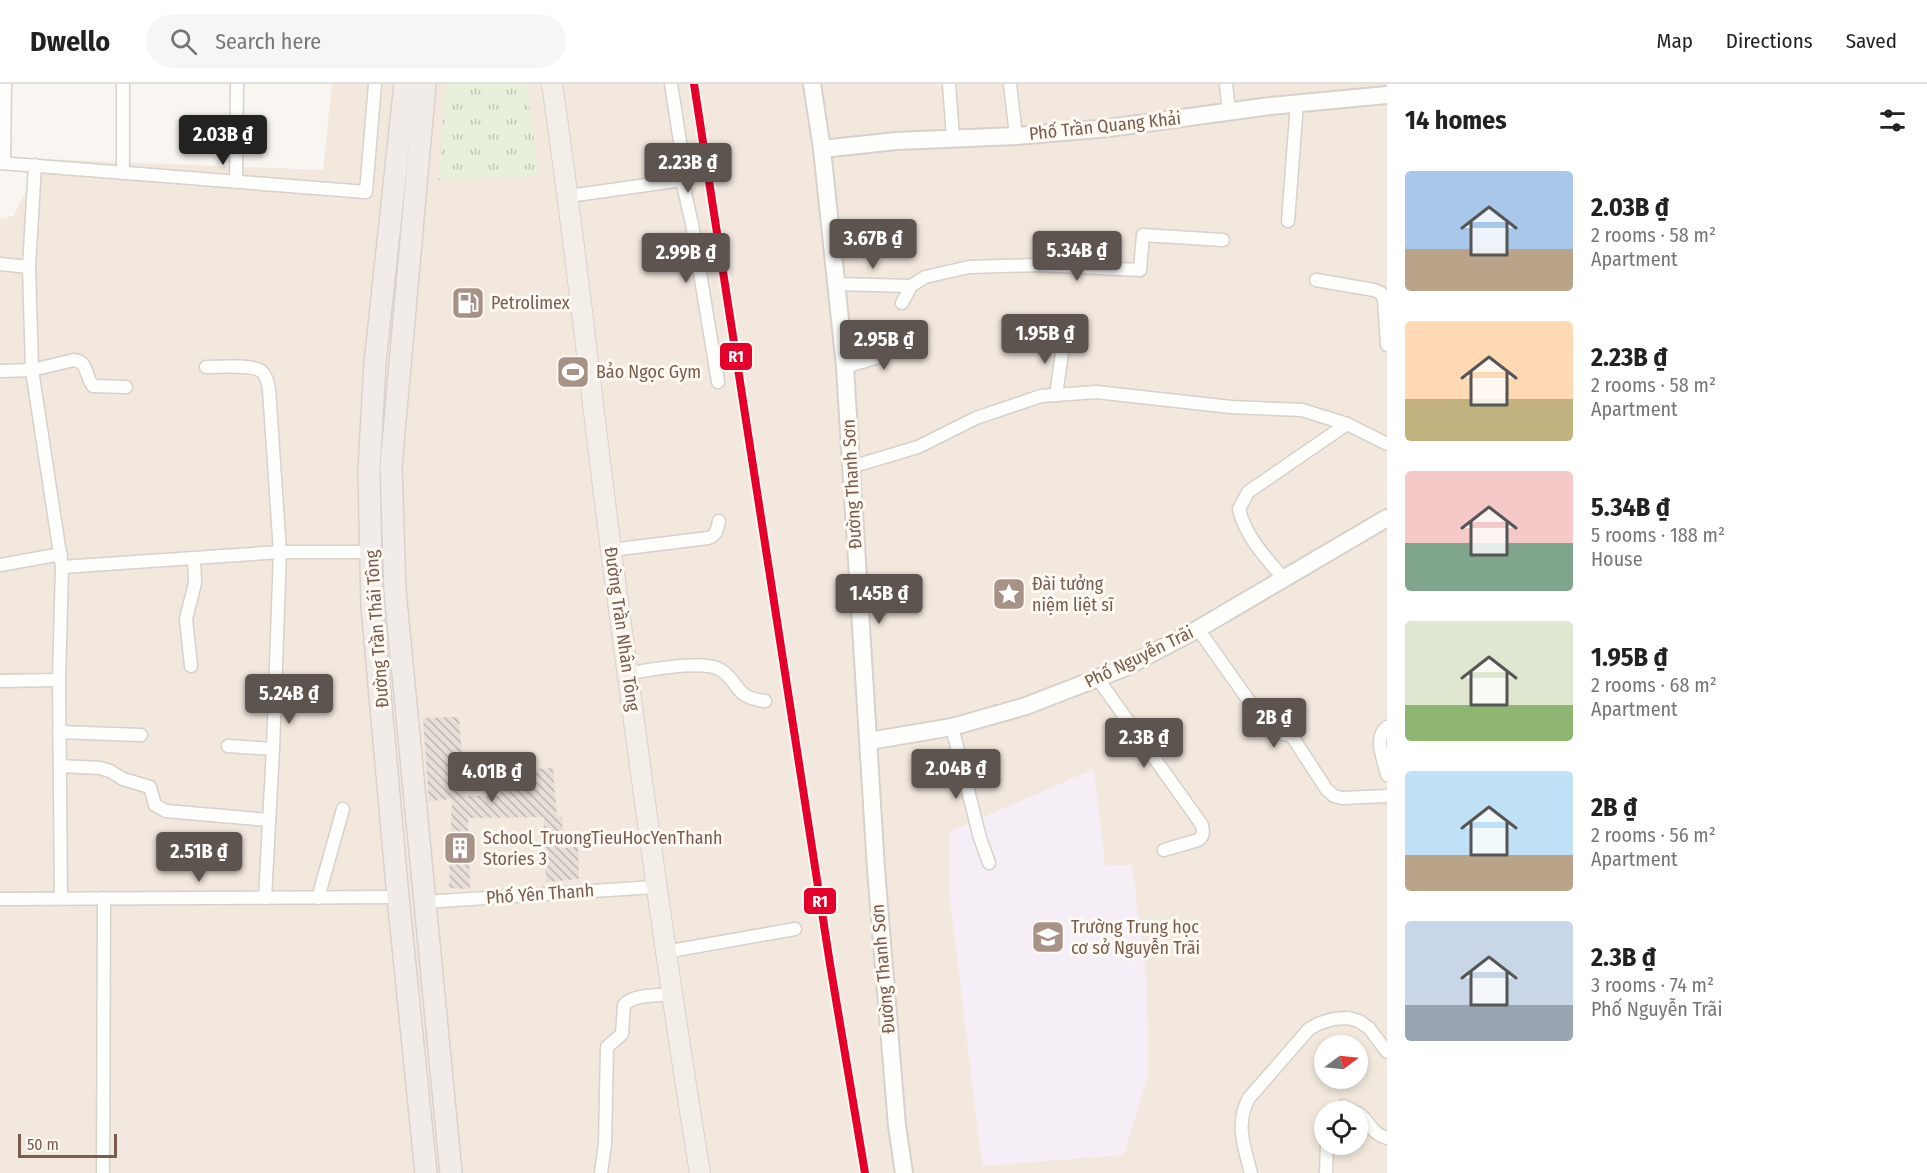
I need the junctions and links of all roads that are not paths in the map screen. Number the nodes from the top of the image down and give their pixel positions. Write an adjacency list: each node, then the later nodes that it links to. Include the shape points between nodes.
1 (5, 84): 19 (street)
2 (123, 84): 21 (street)
3 (237, 84): 23 (street)
4 (375, 84): 23 (street, via 366,192)
5 (405, 84): 50 (highway, Đường Trần Thái Tông, via 375,363 369,471)
6 (425, 84): 62 (highway, Đường Trần Thái Tông, via 392,466 394,591)
7 (552, 84): 24 (main road, Đường Trần Nhân Tông)
8 (671, 84): 22 (street)
9 (812, 84): 18 (street, Đường Thanh Sơn)
10 (949, 84): 17 (street)
11 (1010, 84): 16 (street)
12 (1226, 84): 15 (street)
13 (1387, 95): 14 (street, Phố Trần Quang Khải)
14 (1297, 103): 15 (street, Phố Trần Quang Khải); 25 (street)
15 (1229, 112): 16 (street, Phố Trần Quang Khải)
16 (1016, 136): 17 (street, Phố Trần Quang Khải)
17 (953, 137): 18 (street, Phố Trần Quang Khải)
18 (822, 149): 30 (street, Đường Thanh Sơn)
19 (2, 163): 20 (street)
20 (35, 165): 21 (street); 28 (street)
21 (123, 172): 23 (street)
22 (682, 180): 24 (street); 40 (street)
23 (236, 182)
24 (569, 196): 48 (main road, Đường Trần Nhân Tông)
25 (1288, 221)
26 (1223, 240): 31 (street, via 1143,235 1140,270 1038,264 969,267 925,277)
27 (0, 264): 28 (street)
28 (29, 267): 38 (street)
29 (1316, 280): 35 (street, via 1381,293)
30 (836, 284): 31 (street); 37 (street, Đường Thanh Sơn)
31 (910, 286): 32 (street)
32 (902, 303)
33 (893, 334): 37 (street, via 878,357)
34 (1064, 339): 42 (street)
35 (1387, 345)
36 (206, 367): 49 (street, via 250,368 261,371 266,378)
37 (845, 367): 45 (street, Đường Thanh Sơn)
38 (32, 370): 39 (street); 41 (street, via 74,360 83,364 93,386); 52 (street)
39 (0, 371)
40 (718, 382)
41 (126, 387)
42 (1056, 395): 43 (street, via 1096,392 1231,407 1302,410); 45 (street, via 1041,396 976,418 918,447)
43 (1347, 424): 44 (street); 54 (street, via 1248,492 1239,509 1241,520 1259,550)
44 (1387, 444)
45 (851, 467): 68 (street, Đường Thanh Sơn)
46 (1387, 518): 54 (street, Phố Nguyễn Trãi)
47 (719, 521): 48 (street, via 714,536 708,538)
48 (611, 550): 57 (main road, Đường Trần Nhân Tông)
49 (280, 552): 50 (street); 51 (street); 70 (street)
50 (371, 552): 63 (highway, Đường Trần Thái Tông, via 372,606)
51 (194, 558): 52 (street); 56 (street, via 195,583 186,619)
52 (62, 561): 53 (street); 59 (street)
53 (0, 565)
54 (1284, 579): 55 (street, Phố Nguyễn Trãi)
55 (1198, 629): 58 (street, Phố Nguyễn Trãi); 73 (street, via 1271,732 1293,738 1327,790 1342,798)
56 (191, 666)
57 (629, 673): 61 (street, via 675,666 710,666 722,671 744,696); 78 (main road, Đường Trần Nhân Tông)
58 (1098, 679): 64 (street, Phố Nguyễn Trãi, via 1026,706); 76 (street, via 1202,825 1202,837 1198,840)
59 (58, 680): 60 (street); 66 (street)
60 (0, 681)
61 (765, 701)
62 (405, 710): 63 (highway); 85 (highway, Đường Trần Thái Tông)
63 (383, 712): 79 (highway, Đường Trần Thái Tông)
64 (952, 727): 68 (street, Phố Nguyễn Trãi); 77 (street)
65 (1387, 727): 72 (street, via 1380,742)
66 (59, 732): 67 (street); 71 (street)
67 (141, 735)
68 (869, 741): 98 (street, Đường Thanh Sơn, via 887,1013)
69 (228, 746): 70 (street)
70 (273, 749): 75 (street)
71 (60, 766): 75 (street, via 100,768 143,784 150,787 156,805 166,811); 80 (street)
72 (1387, 775)
73 (1387, 796)
74 (343, 809): 83 (street)
75 (269, 820): 82 (street)
76 (1164, 850)
77 (989, 863)
78 (655, 887): 85 (street, Phố Yên Thanh); 87 (main road, Đường Trần Nhân Tông)
79 (398, 897): 83 (street); 94 (highway, Đường Trần Thái Tông)
80 (61, 898): 81 (street); 84 (street)
81 (104, 898): 82 (street); 93 (street)
82 (265, 898): 83 (street)
83 (318, 898)
84 (0, 899)
85 (424, 902): 95 (highway, Đường Trần Thái Tông)
86 (795, 929): 87 (street)
87 (665, 952): 88 (main road, Đường Trần Nhân Tông)
88 (671, 994): 96 (street, via 628,1001 624,1005 622,1034 607,1047); 97 (main road, Đường Trần Nhân Tông)
89 (1387, 1052): 99 (street, via 1359,1021 1334,1019 1309,1029 1243,1109 1241,1136)
90 (1368, 1124): 91 (street, via 1375,1134)
91 (1387, 1138)
92 (1327, 1155): 100 (street)
93 (103, 1173)
94 (426, 1173)
95 (451, 1173)
96 (601, 1173)
97 (700, 1173)
98 (904, 1173)
99 (1251, 1173)
100 (1326, 1173)

